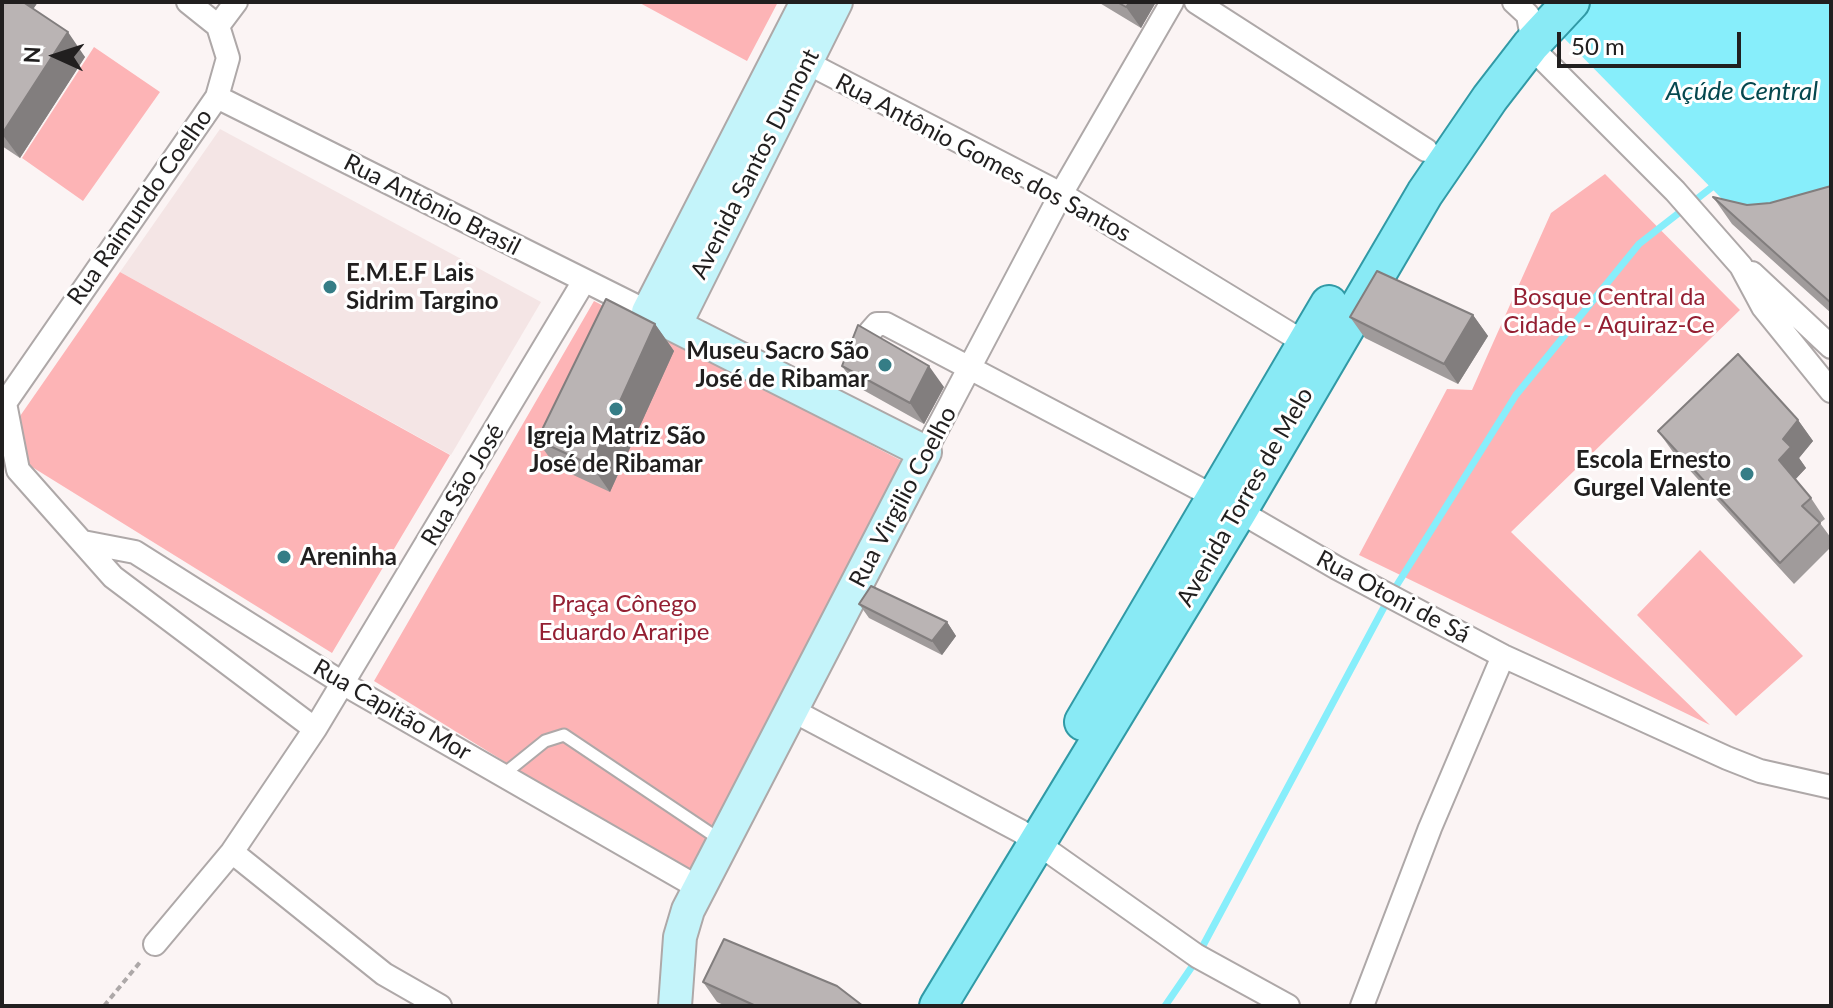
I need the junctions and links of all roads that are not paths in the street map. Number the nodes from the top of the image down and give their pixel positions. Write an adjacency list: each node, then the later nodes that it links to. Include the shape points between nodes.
1 (188, 2): 9 (street)
2 (236, 2): 9 (street)
3 (807, 2): 10 (street, Avenida Santos Dumont)
4 (836, 2): 10 (street, Avenida Santos Dumont)
5 (1172, 2): 13 (street, Rua Virgilio Coelho)
6 (1196, 2): 12 (street)
7 (1571, 2): 8 (main road, Avenida Torres de Melo)
8 (1528, 16): 12 (main road, Avenida Torres de Melo); 14 (street); 24 (main road, Avenida Torres de Melo, via 1326,357)
9 (218, 26): 11 (street, Rua Raimundo Coelho, via 228,58)
10 (794, 57): 13 (street, Rua Antônio Gomes dos Santos); 16 (street, Avenida Santos Dumont)
11 (217, 97): 15 (street, Rua Antônio Brasil); 22 (street, Rua Raimundo Coelho)
12 (1426, 150): 18 (main road, Avenida Torres de Melo)
13 (1061, 194): 18 (street, Rua Antônio Gomes dos Santos); 20 (street, Rua Virgilio Coelho)
14 (1741, 266): 19 (street); 21 (street, via 1763,307)
15 (584, 281): 16 (street, Rua Antônio Brasil); 27 (street, Rua São José)
16 (661, 319): 23 (street)
17 (870, 332): 20 (street, Rua Otoni de Sá, via 877,324 886,324)
18 (1305, 343): 24 (main road, Avenida Torres de Melo)
19 (1831, 347)
20 (972, 368): 23 (street, Rua Virgilio Coelho); 24 (street, Rua Otoni de Sá)
21 (1831, 391)
22 (3, 402): 25 (street, via 18,470)
23 (925, 452): 28 (street, Rua Virgilio Coelho)
24 (1226, 504): 26 (street, Rua Otoni de Sá); 32 (main road, Avenida Torres de Melo)
25 (83, 542): 27 (street, Rua Capitão Mor, via 135,552); 29 (street, via 113,577)
26 (1503, 656): 31 (street, Rua Otoni de Sá, via 1727,758); 42 (street)
27 (344, 684): 29 (street, Rua São José); 30 (street, Rua Capitão Mor)
28 (790, 709): 32 (street); 33 (street, Rua Virgilio Coelho)
29 (315, 729): 34 (street, Rua São José)
30 (504, 774): 33 (lane, via 545,741 564,735); 35 (street, Rua Capitão Mor)
31 (1831, 787)
32 (1030, 836): 39 (main road, Avenida Torres de Melo); 40 (main road, Avenida Torres de Melo); 41 (street, via 1197,956)
33 (723, 842): 35 (street, Rua Virgilio Coelho)
34 (232, 852): 36 (street, Rua São José); 37 (street, via 384,974)
35 (699, 888): 38 (street, Rua Virgilio Coelho, via 680,937)
36 (155, 944)
37 (440, 1006)
38 (675, 1006)
39 (915, 1006)
40 (938, 1006)
41 (1288, 1006)
42 (1362, 1006)

